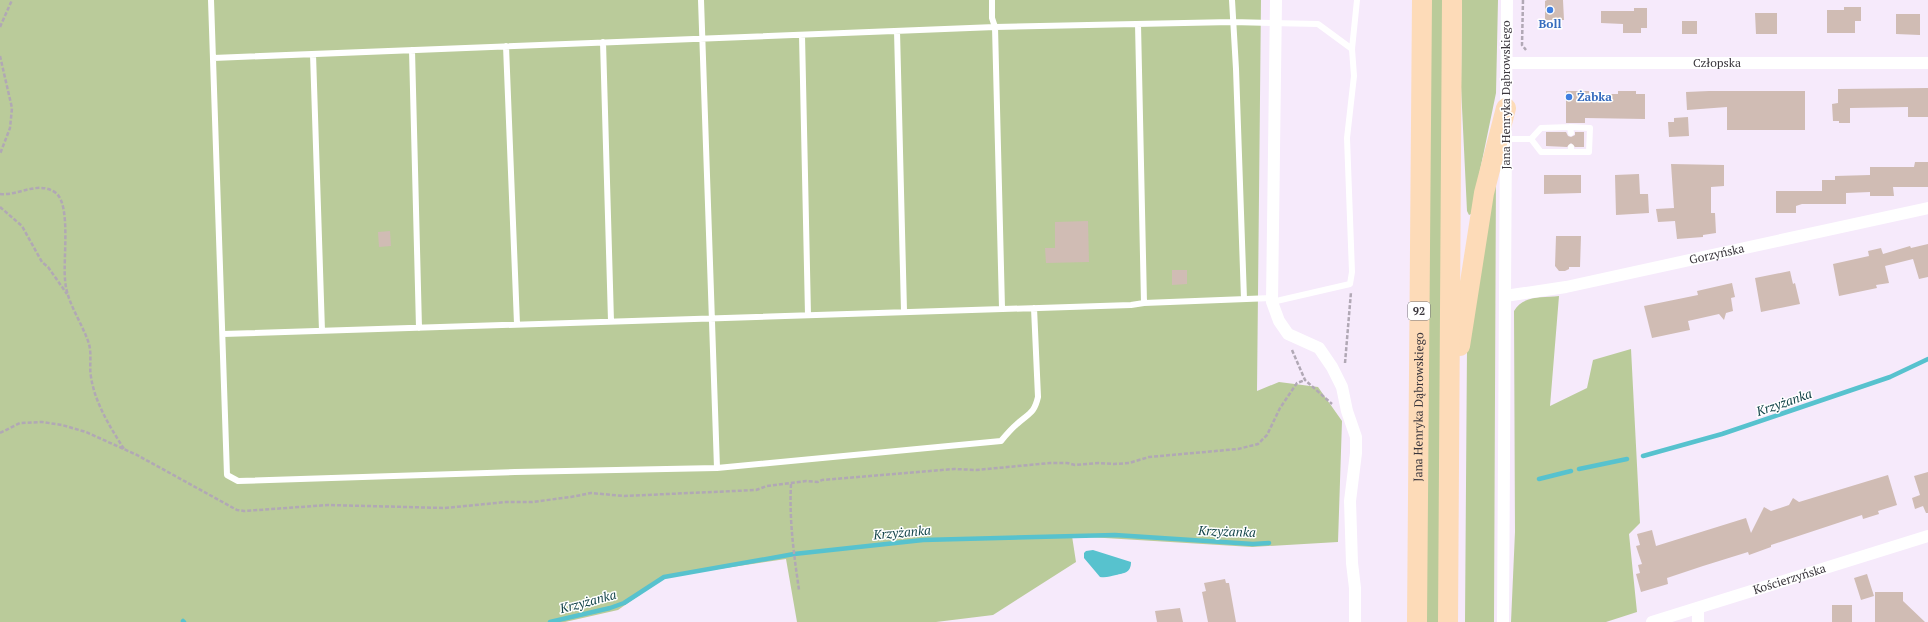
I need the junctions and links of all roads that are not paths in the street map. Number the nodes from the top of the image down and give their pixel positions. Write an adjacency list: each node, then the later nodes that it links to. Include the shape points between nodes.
1 (211, 0): 22 (lane)
2 (702, 0): 16 (lane)
3 (992, 0): 13 (lane)
4 (1232, 0): 10 (lane)
5 (1276, 0): 11 (street)
6 (1357, 0): 19 (lane)
7 (1422, 0): 48 (main road, Jana Henryka Dąbrowskiego / 92)
8 (1452, 0): 43 (main road)
9 (1507, 0): 23 (street, Jana Henryka Dąbrowskiego)
10 (1232, 22): 11 (lane); 12 (lane); 30 (lane)
11 (1276, 22): 19 (lane, via 1318,24); 31 (street)
12 (1138, 24): 13 (lane); 32 (lane)
13 (995, 27): 14 (lane); 33 (lane)
14 (897, 31): 15 (lane); 35 (lane)
15 (802, 35): 16 (lane); 36 (lane)
16 (703, 38): 17 (lane); 37 (lane)
17 (603, 42): 18 (lane); 38 (lane)
18 (506, 46): 20 (lane); 39 (lane)
19 (1352, 49): 31 (lane, via 1354,76 1347,138 1352,272 1350,284)
20 (412, 50): 21 (lane); 40 (lane)
21 (313, 54): 22 (lane); 41 (lane)
22 (213, 58): 42 (lane)
23 (1506, 63): 24 (street, Człopska); 25 (street, Jana Henryka Dąbrowskiego)
24 (1928, 63)
25 (1506, 108): 26 (street, Jana Henryka Dąbrowskiego); 43 (main road, via 1484,193)
26 (1506, 139): 27 (lane); 29 (street, Jana Henryka Dąbrowskiego)
27 (1532, 139): 27 (lane, via 1541,128 1590,128 1589,152 1541,152)
28 (1928, 208): 29 (street, Gorzyńska, via 1566,287)
29 (1505, 296): 50 (street, Jana Henryka Dąbrowskiego)
30 (1244, 299): 31 (lane); 32 (lane)
31 (1272, 300): 47 (street, via 1279,321 1288,334 1319,348 1332,367 1342,387 1356,437 1350,501 1352,563 1356,588)
32 (1144, 303): 34 (lane)
33 (1002, 308): 34 (lane); 35 (lane)
34 (1034, 308): 44 (lane, via 1038,369 1037,402 1032,413 1018,422 1001,441)
35 (904, 311): 36 (lane)
36 (808, 315): 37 (lane)
37 (712, 318): 38 (lane); 44 (lane)
38 (611, 321): 39 (lane)
39 (517, 324): 40 (lane)
40 (420, 328): 41 (lane)
41 (322, 331): 42 (lane)
42 (223, 334): 44 (lane, via 227,475 238,481)
43 (1449, 423): 49 (main road)
44 (717, 468)
45 (1928, 536): 46 (street, Kościerzyńska)
46 (1698, 608): 51 (street, Kościerzyńska); 52 (street)
47 (1355, 622)
48 (1417, 622)
49 (1448, 622)
50 (1503, 622)
51 (1652, 622)
52 (1698, 622)

